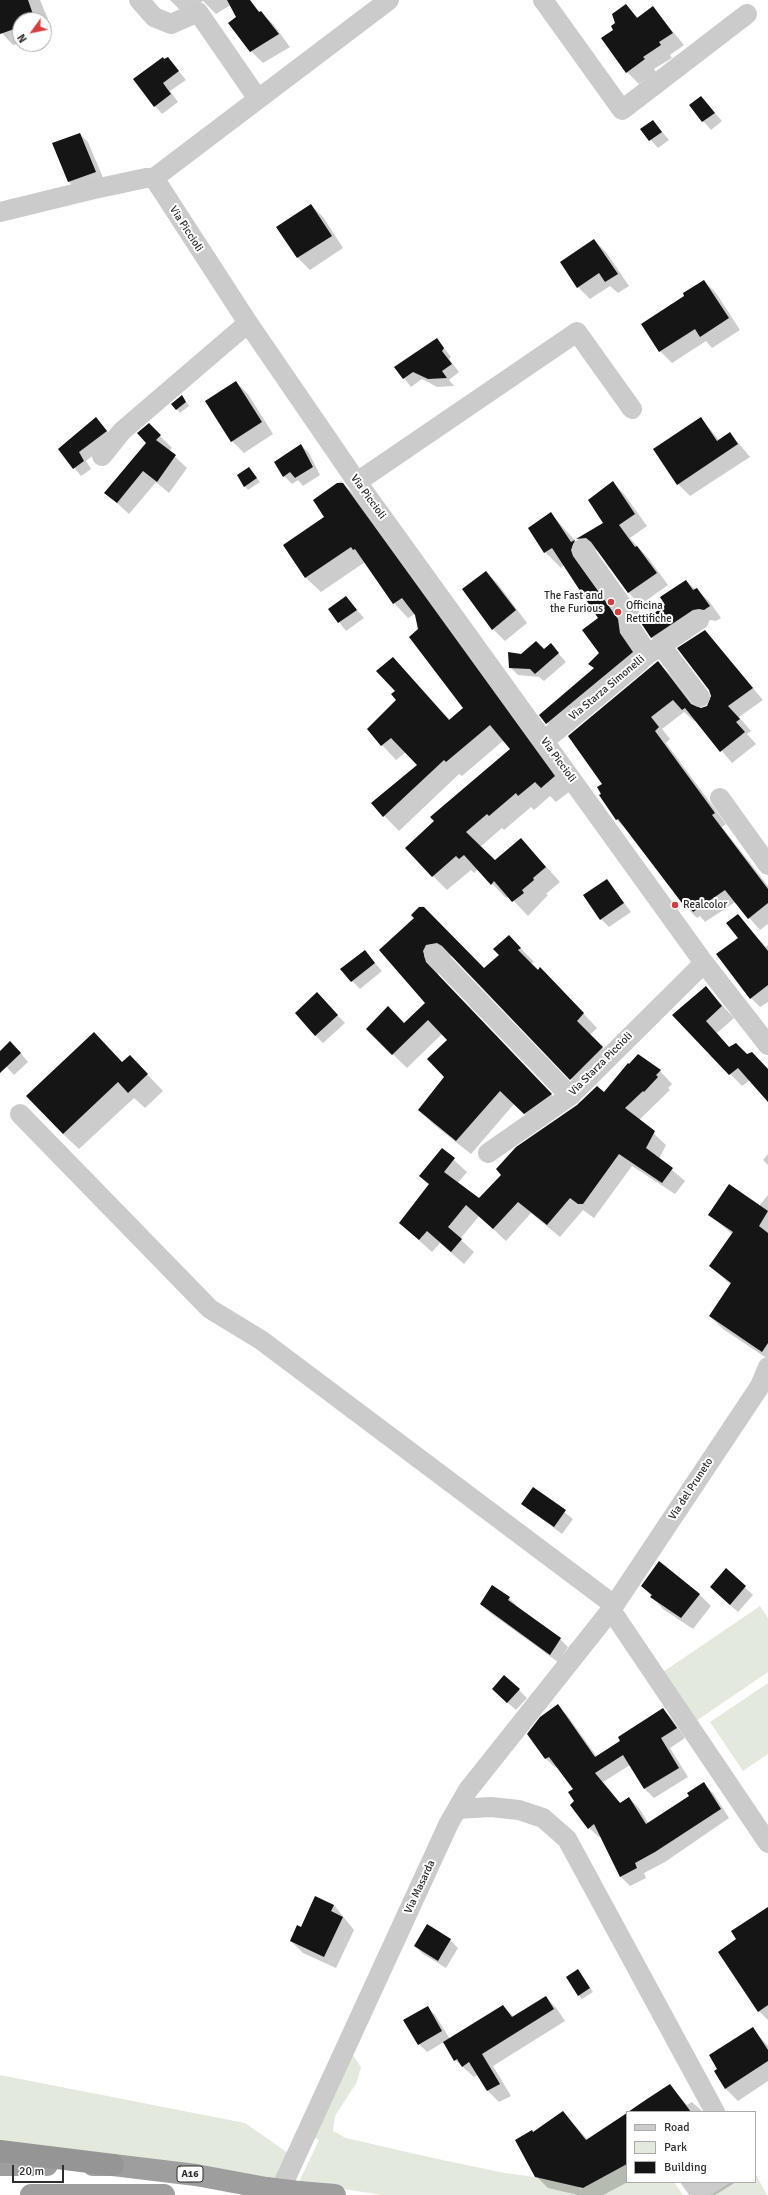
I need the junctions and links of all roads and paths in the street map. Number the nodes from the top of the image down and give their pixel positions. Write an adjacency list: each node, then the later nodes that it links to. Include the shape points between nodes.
1 (138, 0): 4 (street, via 154,17 171,24)
2 (389, 0): 6 (street)
3 (543, 0): 5 (street, via 622,110)
4 (195, 6): 6 (street)
5 (747, 14)
6 (258, 98): 7 (street)
7 (154, 178): 8 (street, via 97,188); 9 (street, Via Piccioli)
8 (0, 212)
9 (248, 323): 11 (street, via 122,431); 12 (street, Via Piccioli)
10 (632, 409): 12 (street, via 577,332)
11 (102, 456)
12 (357, 482): 17 (street, Via Piccioli)
13 (582, 549): 15 (street, Via Starza Simonelli, via 629,615 630,627)
14 (699, 620): 15 (street)
15 (655, 650): 16 (street); 17 (street, Via Starza Simonelli)
16 (700, 697)
17 (544, 741): 21 (street, Via Piccioli)
18 (720, 798): 19 (street)
19 (768, 865)
20 (434, 954): 23 (street)
21 (704, 963): 22 (street, Via Piccioli); 23 (street, Via Starza Piccioli)
22 (768, 1045)
23 (570, 1096): 25 (street, Via Starza Piccioli)
24 (20, 1114): 27 (street, via 210,1309 262,1340)
25 (488, 1153)
26 (768, 1367): 27 (street, Via del Pruneto, via 760,1386)
27 (613, 1608): 28 (street, Via Masarda, via 468,1790); 29 (street)
28 (457, 1809): 30 (street, via 491,1807 519,1810 543,1818 566,1839); 34 (street, Via Masarda)
29 (768, 1843)
30 (714, 2111)
31 (0, 2152): 33 (highway)
32 (0, 2165): 33 (highway)
33 (113, 2165): 34 (highway, A16, via 196,2175)
34 (281, 2192): 37 (highway, A16)
35 (31, 2195): 36 (highway)
36 (164, 2195)
37 (335, 2195)

